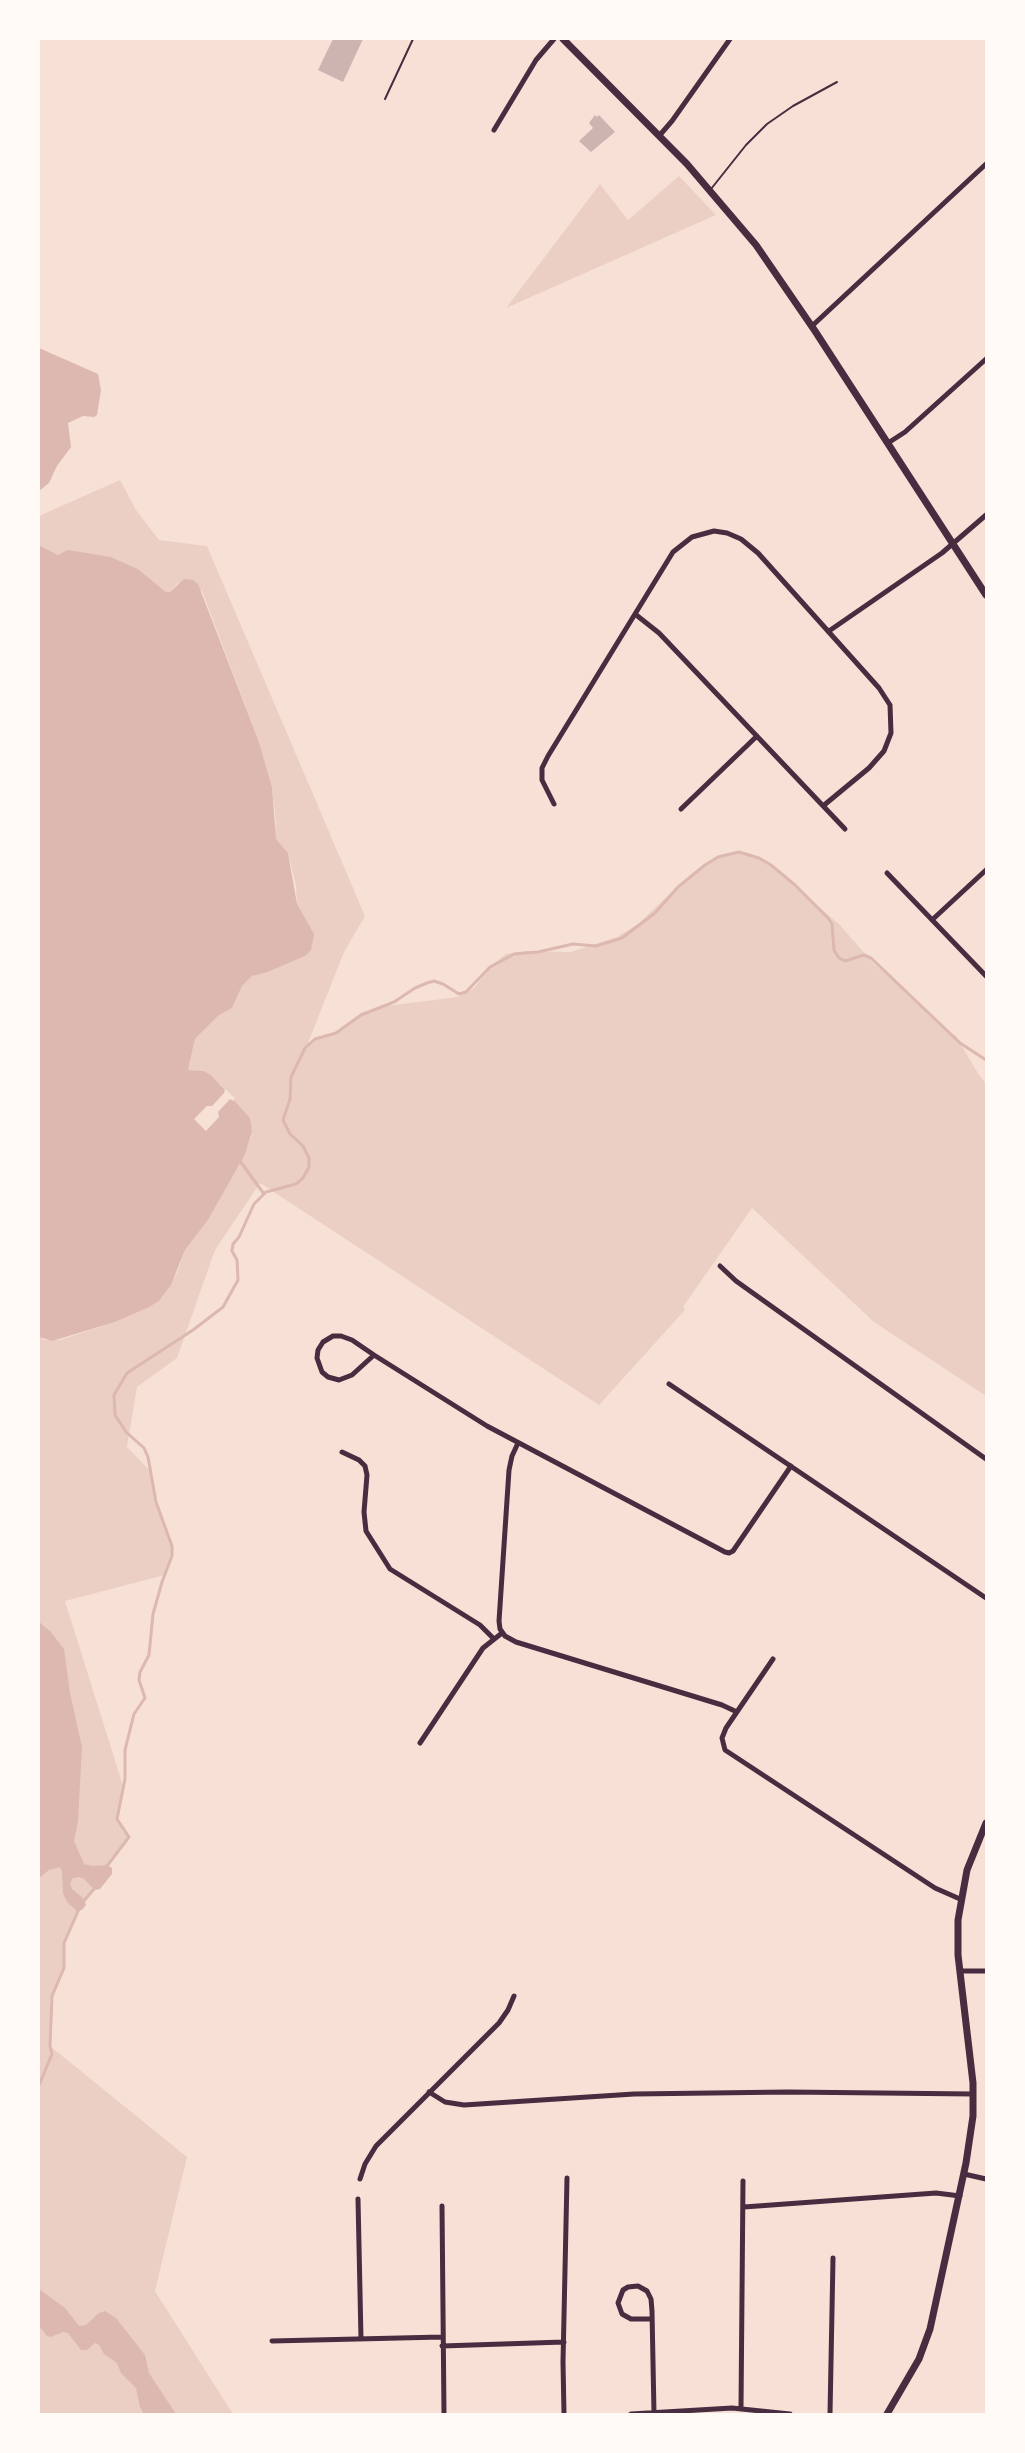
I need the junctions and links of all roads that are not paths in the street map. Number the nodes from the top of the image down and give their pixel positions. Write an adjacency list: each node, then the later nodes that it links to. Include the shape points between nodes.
1 (413, 39): 6 (lane)
2 (554, 39): 7 (street, via 536,60)
3 (563, 39): 8 (main road)
4 (730, 39): 8 (street)
5 (837, 82): 10 (lane, via 767,124)
6 (385, 99)
7 (494, 130)
8 (659, 136): 10 (main road)
9 (986, 165): 11 (street)
10 (711, 190): 11 (main road, via 769,263)
11 (812, 326): 13 (main road)
12 (986, 359): 13 (street)
13 (888, 443): 15 (main road)
14 (986, 515): 15 (street)
15 (952, 545): 16 (main road); 18 (street)
16 (986, 595)
17 (634, 614): 18 (street, via 679,546 699,534 720,531 752,548); 19 (street, via 654,628); 20 (street, via 544,761 542,780)
18 (829, 631): 21 (street, via 884,694 892,718 889,739 880,757)
19 (757, 736): 21 (street); 22 (street)
20 (554, 804)
21 (823, 806): 23 (street)
22 (681, 809)
23 (845, 829)
24 (986, 870): 26 (street)
25 (887, 873): 26 (street)
26 (932, 920): 27 (street)
27 (986, 976)
28 (720, 1266): 33 (street)
29 (374, 1355): 29 (street, via 352,1375 339,1380 325,1375 317,1358 321,1344 336,1336 348,1338); 31 (street)
30 (669, 1384): 34 (street)
31 (518, 1443): 34 (street, via 729,1553); 36 (street, via 509,1470 499,1621)
32 (342, 1452): 37 (street, via 365,1466 364,1524 370,1540 396,1574 480,1625)
33 (986, 1459)
34 (790, 1466): 35 (street)
35 (986, 1598)
36 (502, 1633): 37 (street); 39 (street, via 512,1641)
37 (493, 1638): 40 (street)
38 (773, 1659): 39 (street)
39 (737, 1712): 42 (street, via 722,1743 729,1753 935,1888)
40 (420, 1743)
41 (986, 1823): 42 (main road, via 970,1860)
42 (960, 1899): 43 (main road)
43 (960, 1971): 44 (street); 47 (main road)
44 (986, 1971)
45 (514, 1996): 46 (street, via 499,2023)
46 (429, 2092): 47 (street, via 445,2102 464,2105 618,2094); 50 (street, via 376,2145)
47 (973, 2094): 48 (main road)
48 (964, 2174): 51 (street); 53 (main road)
49 (567, 2178): 62 (street)
50 (360, 2179)
51 (986, 2179)
52 (743, 2181): 56 (street)
53 (960, 2196): 56 (street, via 936,2193); 71 (main road, via 927,2339 914,2370)
54 (358, 2199): 60 (street)
55 (442, 2206): 59 (street)
56 (744, 2207): 64 (street)
57 (832, 2258): 70 (street)
58 (652, 2319): 58 (street, via 651,2299 645,2289 632,2286 621,2293 618,2306 624,2315); 65 (street)
59 (442, 2337): 60 (street); 63 (street)
60 (361, 2339): 61 (street)
61 (272, 2341)
62 (564, 2342): 63 (street); 67 (street)
63 (442, 2346): 66 (street)
64 (741, 2408): 65 (street); 69 (street)
65 (654, 2413): 68 (street)
66 (444, 2414)
67 (564, 2414)
68 (631, 2414)
69 (790, 2414)
70 (830, 2414)
71 (887, 2414)

